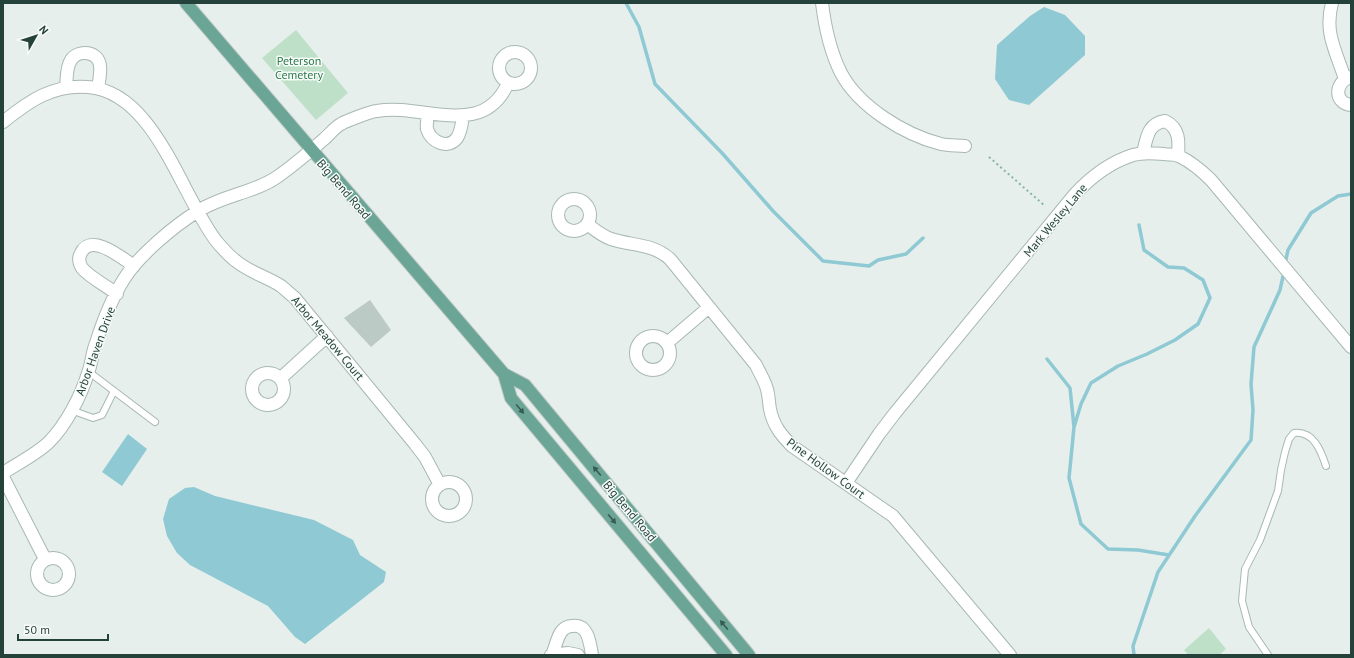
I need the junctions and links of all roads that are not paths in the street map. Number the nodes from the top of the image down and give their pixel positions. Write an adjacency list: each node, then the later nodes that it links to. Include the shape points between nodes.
1 (186, 3): 13 (main road, Big Bend Road)
2 (822, 3): 12 (street, via 834,58 842,75 857,94 887,120 914,135 942,144)
3 (1332, 3): 4 (street, via 1329,14 1330,37)
4 (1348, 78): 8 (street, via 1339,86 1338,95 1344,103)
5 (508, 83): 10 (street, via 500,98 490,107)
6 (66, 88): 7 (street); 7 (street, via 71,59 86,52 94,55 100,65); 11 (street, via 39,96)
7 (98, 88): 16 (street, Arbor Meadow Court, via 114,94 148,125)
8 (1351, 106)
9 (428, 113): 10 (street, Arbor Haven Drive); 10 (street, via 429,133 437,142 445,144 458,136); 13 (street, Arbor Haven Drive, via 392,109 374,111 341,124)
10 (463, 116)
11 (3, 122)
12 (965, 146)
13 (311, 150): 16 (street, Arbor Haven Drive, via 276,178 216,201); 25 (main road, Big Bend Road)
14 (1143, 153): 15 (street, Mark Wesley Lane); 15 (street, via 1149,130 1154,125 1166,121 1179,138); 33 (street, Mark Wesley Lane, via 1110,166 1086,182 1075,194 895,413)
15 (1178, 156): 23 (street, Mark Wesley Lane, via 1211,180)
16 (198, 211): 18 (street, Arbor Haven Drive, via 170,231); 21 (street, Arbor Meadow Court, via 225,252 237,262 281,286)
17 (587, 224): 20 (street, Pine Hollow Court, via 612,239 661,252 670,259)
18 (134, 266): 19 (street, Arbor Haven Drive); 19 (street, Arbor Haven Drive, via 98,244 81,252 81,267)
19 (117, 294): 24 (street, Arbor Haven Drive, via 95,345)
20 (708, 308): 22 (street); 33 (street, Pine Hollow Court, via 756,365 768,393 774,424 782,436 792,446)
21 (328, 336): 26 (street); 34 (street, Arbor Meadow Court, via 425,457)
22 (667, 343)
23 (1351, 347)
24 (89, 372): 27 (lane); 28 (street, Arbor Haven Drive)
25 (504, 374): 39 (main road, Big Bend Road, one-way to 39, via 511,398); 40 (main road, Big Bend Road, one-way to 25, via 525,385)
26 (280, 378)
27 (114, 390): 28 (lane, via 102,415 93,418); 29 (lane)
28 (71, 410): 31 (street, Arbor Haven Drive, via 49,443)
29 (155, 422)
30 (1326, 466): 42 (lane, via 1314,440 1301,432 1294,433 1288,439 1278,491 1260,540 1245,568 1242,601 1249,627)
31 (3, 473)
32 (3, 477): 35 (street)
33 (846, 483): 41 (street, Pine Hollow Court, via 893,516)
34 (440, 485)
35 (45, 559)
36 (551, 655): 37 (street); 38 (street, via 564,628 574,625 580,626 587,633)
37 (578, 655)
38 (592, 655)
39 (726, 655)
40 (749, 655)
41 (1010, 655)
42 (1268, 655)

